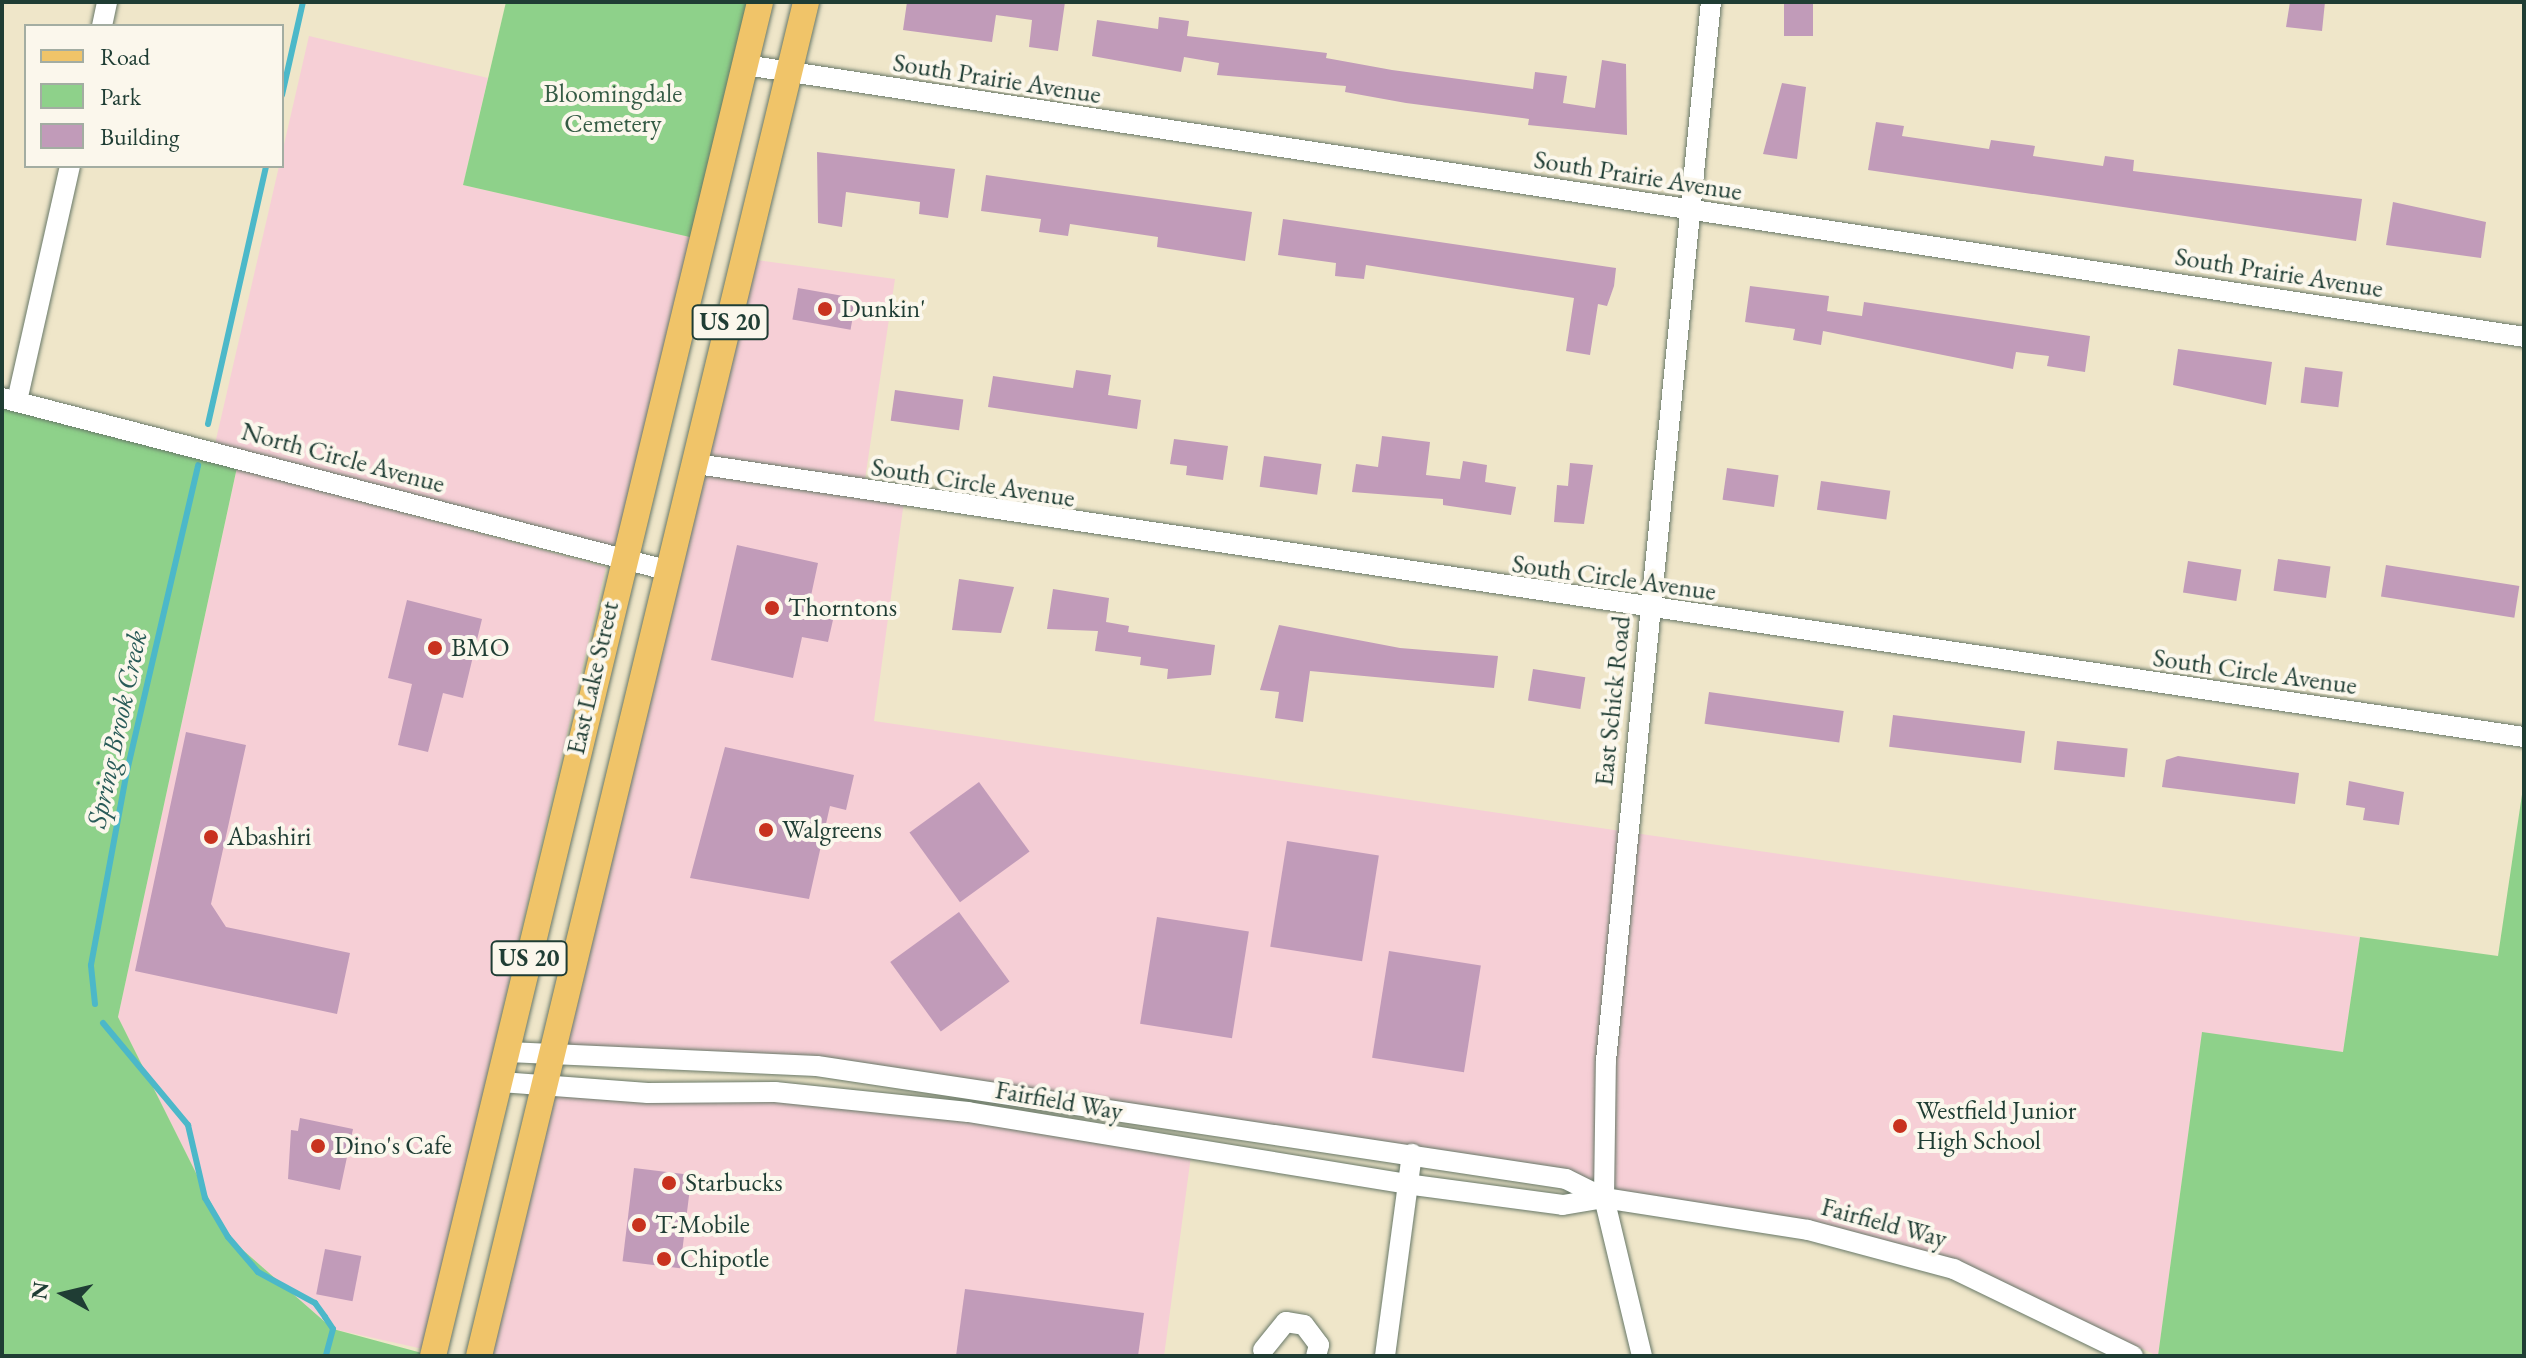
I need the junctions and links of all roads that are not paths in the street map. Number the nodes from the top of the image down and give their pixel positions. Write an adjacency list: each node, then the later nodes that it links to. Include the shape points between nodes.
1 (107, 2): 5 (street)
2 (760, 2): 6 (main road, East Lake Street / US 20)
3 (806, 2): 7 (main road, East Lake Street / US 20)
4 (1711, 2): 9 (street, East Schick Road)
5 (102, 24)
6 (745, 65): 7 (street, South Prairie Avenue); 13 (main road, East Lake Street / US 20)
7 (789, 74): 9 (street, South Prairie Avenue); 12 (main road, East Lake Street / US 20)
8 (69, 168): 11 (street)
9 (1687, 209): 10 (street, South Prairie Avenue); 15 (street, East Schick Road)
10 (2524, 337)
11 (9, 399): 13 (street, North Circle Avenue)
12 (697, 464): 14 (main road, East Lake Street / US 20); 15 (street, South Circle Avenue)
13 (621, 558): 14 (street, North Circle Avenue); 17 (main road, East Lake Street / US 20)
14 (670, 571): 18 (main road, East Lake Street / US 20)
15 (1648, 610): 16 (street, South Circle Avenue); 23 (street, East Schick Road, via 1606,1061)
16 (2524, 737)
17 (508, 1052): 18 (street, Fairfield Way); 19 (main road, East Lake Street / US 20)
18 (551, 1052): 20 (main road, East Lake Street / US 20); 21 (street, Fairfield Way, via 817,1066)
19 (501, 1082): 20 (street, Fairfield Way); 25 (main road, East Lake Street / US 20)
20 (542, 1087): 22 (street, Fairfield Way, via 775,1092 968,1112); 26 (main road, East Lake Street / US 20)
21 (1412, 1154): 22 (street); 23 (street, Fairfield Way, via 1566,1179)
22 (1406, 1184): 23 (street, Fairfield Way, via 1563,1205); 28 (street)
23 (1604, 1198): 29 (street, East Schick Road); 30 (street, Fairfield Way, via 1881,1246 2023,1297)
24 (1263, 1350): 27 (street, via 1286,1322 1304,1325 1319,1345)
25 (433, 1356)
26 (479, 1356)
27 (1316, 1356)
28 (1385, 1356)
29 (1642, 1356)
30 (2133, 1356)

